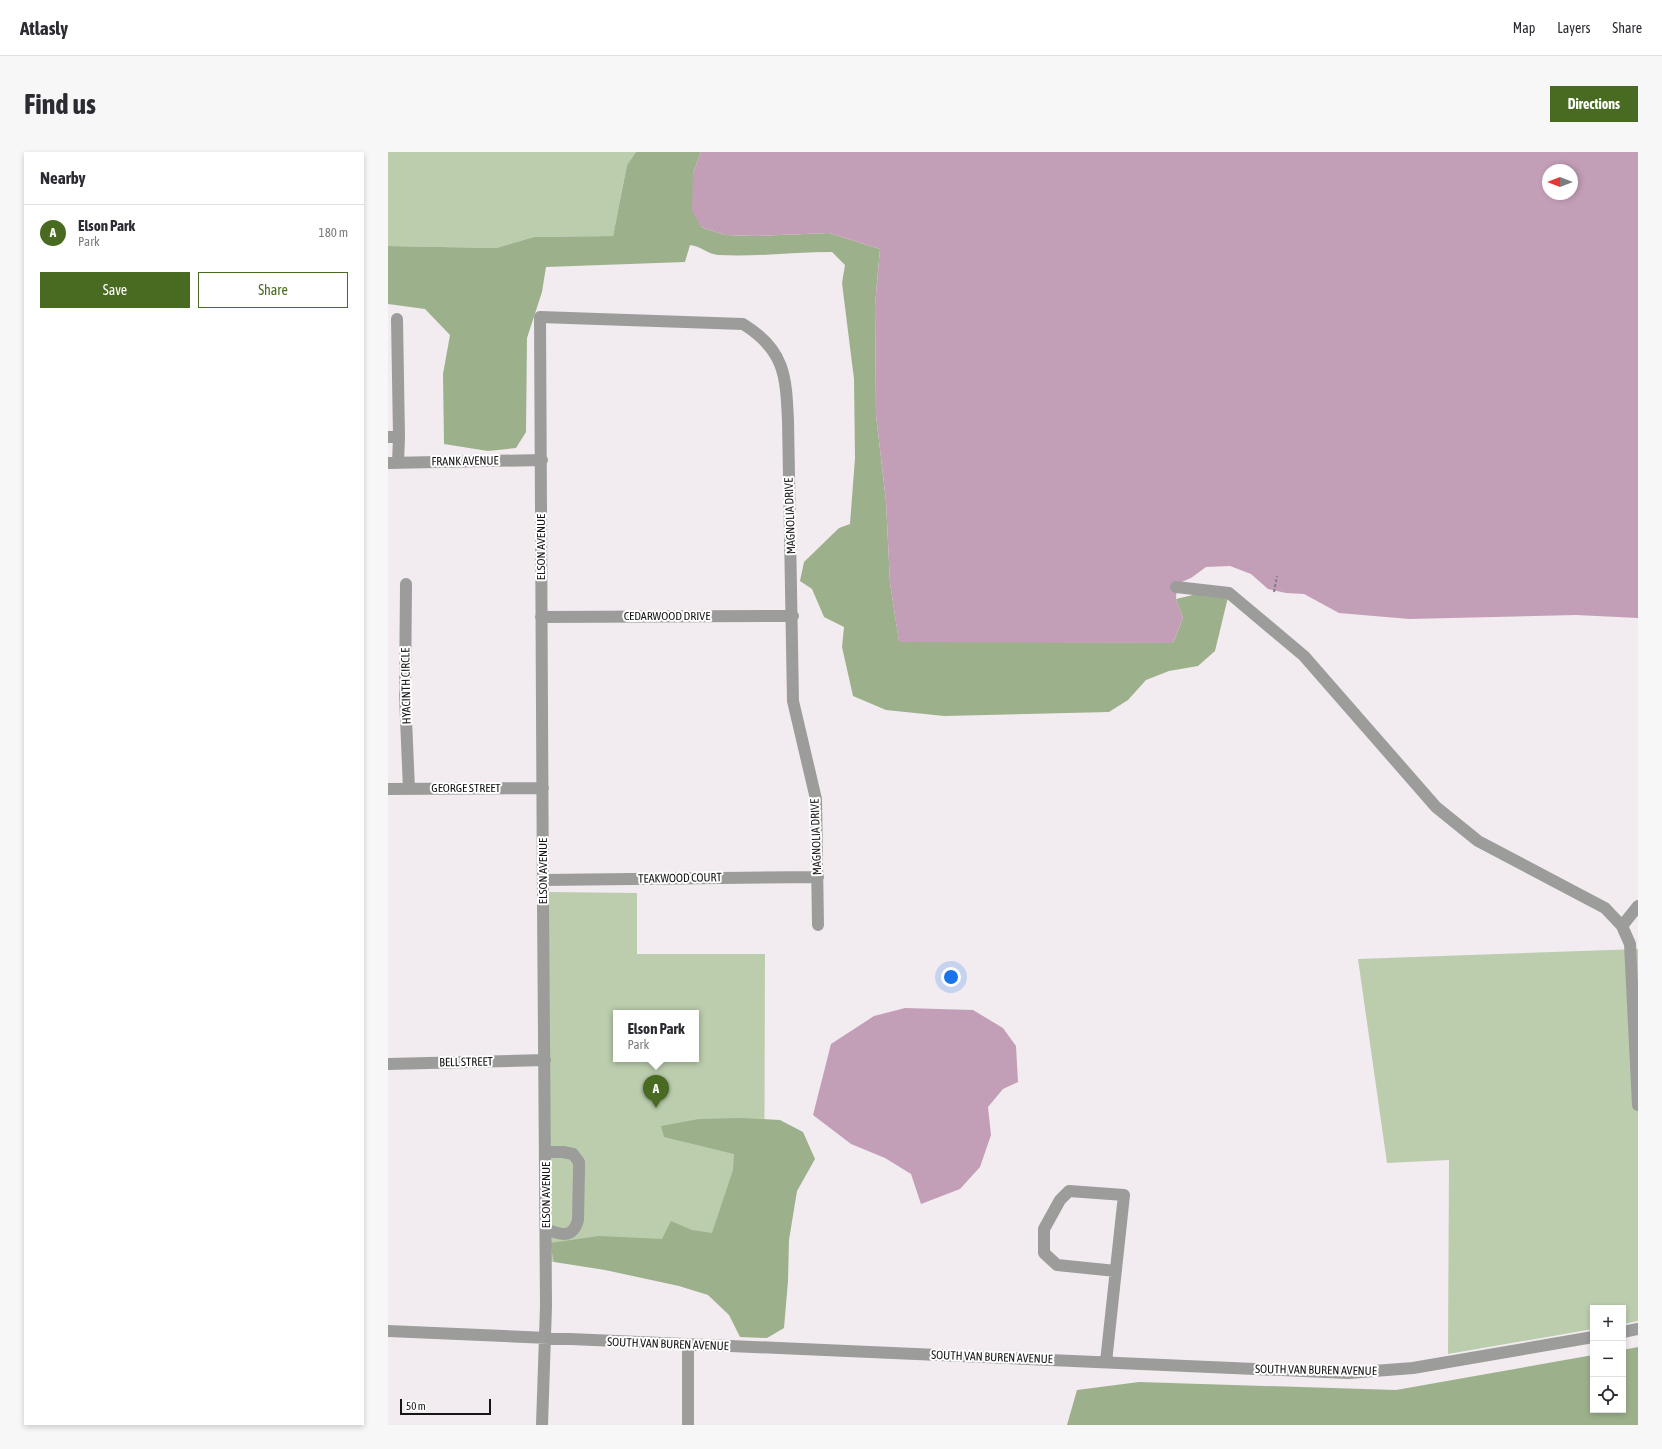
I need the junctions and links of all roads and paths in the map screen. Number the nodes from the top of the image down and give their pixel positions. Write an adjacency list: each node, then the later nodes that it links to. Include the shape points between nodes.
1 (540, 317): 4 (street, ELSON AVENUE); 10 (street, MAGNOLIA DRIVE, via 743,324 767,342 783,368 787,394)
2 (398, 319): 3 (street)
3 (393, 437): 5 (street)
4 (542, 460): 5 (street, FRANK AVENUE); 11 (street, ELSON AVENUE)
5 (393, 463)
6 (1277, 576): 9 (path)
7 (406, 584): 14 (street, HYACINTH CIRCLE, via 405,696)
8 (1176, 587): 19 (street, via 1229,593 1304,656 1436,807 1478,841 1606,908)
9 (1274, 592)
10 (793, 616): 11 (street, CEDARWOOD DRIVE); 15 (street, MAGNOLIA DRIVE, via 793,702 816,799)
11 (541, 617): 12 (street, ELSON AVENUE)
12 (543, 788): 14 (street, GEORGE STREET); 16 (street, ELSON AVENUE)
13 (388, 789): 14 (street, GEORGE STREET)
14 (409, 789)
15 (818, 877): 16 (street, TEAKWOOD COURT); 18 (street, MAGNOLIA DRIVE)
16 (543, 880): 20 (street, ELSON AVENUE)
17 (1638, 906): 19 (street)
18 (818, 924)
19 (1622, 926): 22 (street, via 1630,944)
20 (545, 1060): 21 (street, BELL STREET); 23 (street, ELSON AVENUE)
21 (388, 1064)
22 (1638, 1105)
23 (546, 1152): 24 (street, ELSON AVENUE); 24 (street, via 573,1154 579,1162 579,1168 576,1228 564,1234)
24 (546, 1229): 30 (street, ELSON AVENUE)
25 (1116, 1270): 25 (street, via 1124,1195 1069,1191 1060,1200 1044,1229 1044,1253 1057,1265); 32 (street)
26 (1638, 1329): 28 (street)
27 (388, 1331): 30 (street, SOUTH VAN BUREN AVENUE)
28 (1626, 1331)
29 (1590, 1338): 32 (street, SOUTH VAN BUREN AVENUE, via 1468,1360 1381,1372 1326,1373)
30 (545, 1339): 31 (street, SOUTH VAN BUREN AVENUE); 33 (street, ELSON AVENUE)
31 (688, 1345): 32 (street, SOUTH VAN BUREN AVENUE); 34 (street)
32 (1106, 1362)
33 (542, 1425)
34 (688, 1425)

